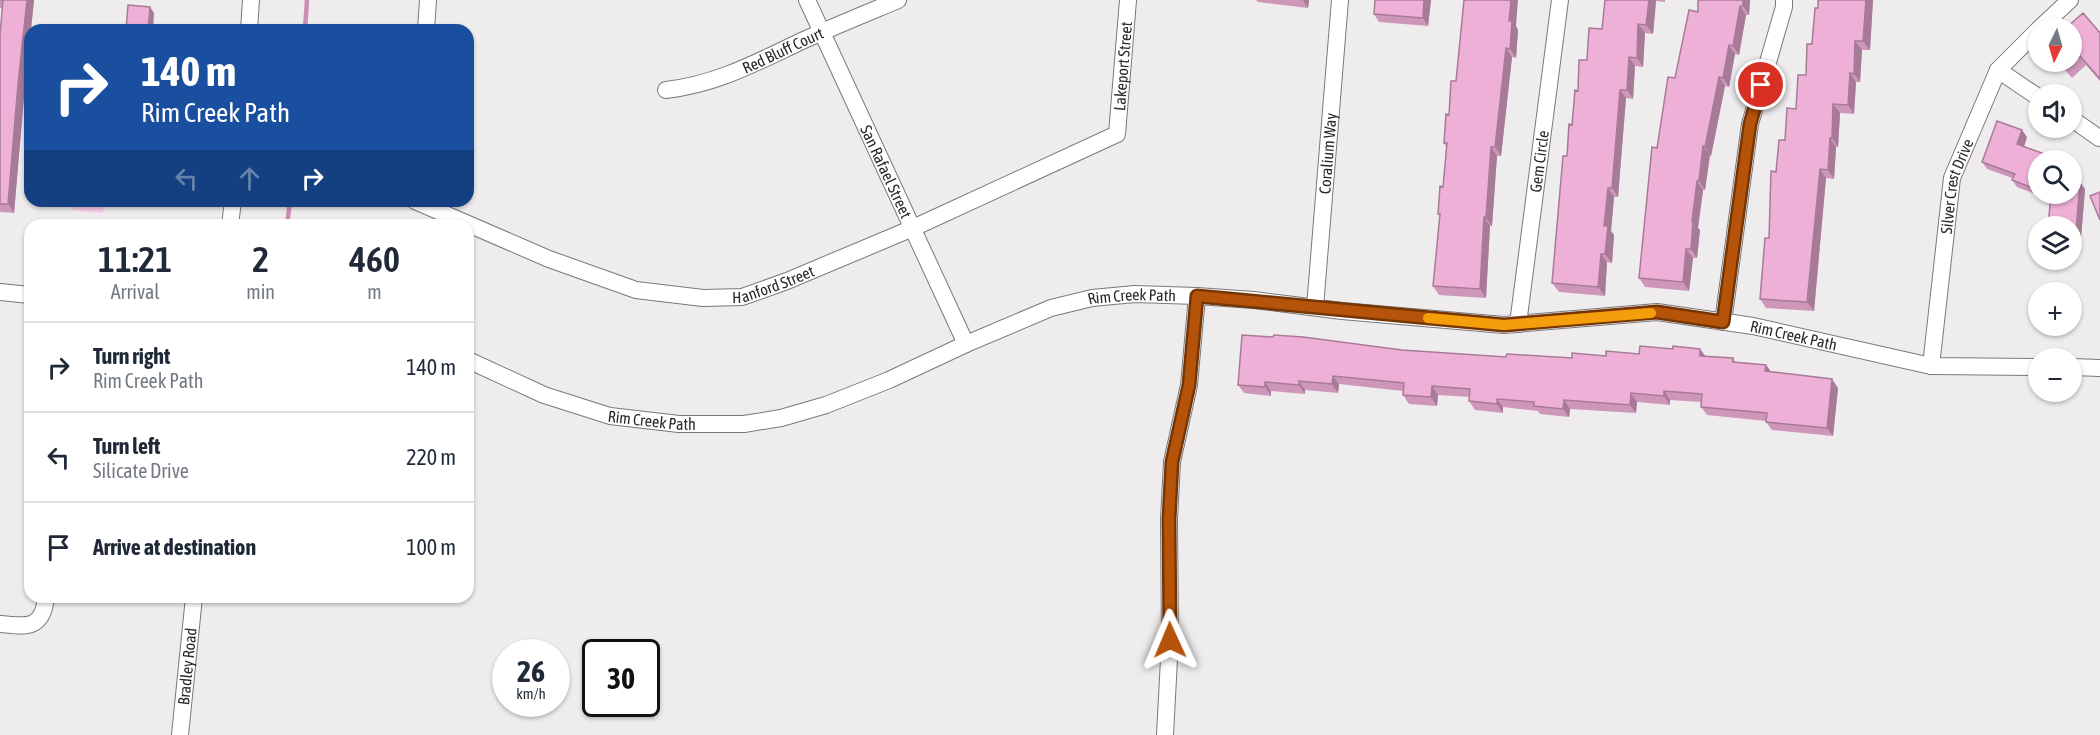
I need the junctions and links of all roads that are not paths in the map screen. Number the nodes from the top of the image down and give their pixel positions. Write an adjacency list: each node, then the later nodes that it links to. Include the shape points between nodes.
1 (251, 0): 11 (street)
2 (428, 0): 12 (street)
3 (807, 0): 13 (street, San Rafael Street)
4 (898, 0): 13 (street, Red Bluff Court)
5 (1128, 0): 19 (street, Lakeport Street)
6 (1340, 0): 28 (street, Coralium Way)
7 (1560, 0): 30 (street, Gem Circle)
8 (1784, 0): 29 (street, via 1750,124)
9 (2070, 0): 10 (street, Silver Crest Drive)
10 (2051, 18)
11 (249, 24)
12 (426, 24)
13 (822, 32): 16 (street, Red Bluff Court, via 722,78); 24 (street, San Rafael Street)
14 (2028, 40): 15 (street, Silver Crest Drive)
15 (1998, 70): 17 (street); 33 (street, Silver Crest Drive, via 1952,178)
16 (666, 90)
17 (2028, 90)
18 (2082, 126): 20 (street)
19 (1117, 134): 24 (street, Hanford Street)
20 (2099, 138)
21 (427, 207): 22 (street, Hanford Street)
22 (455, 219)
23 (474, 227): 24 (street, Hanford Street, via 636,290 703,298 742,297)
24 (913, 228): 31 (street, San Rafael Street)
25 (0, 292): 26 (street)
26 (24, 294)
27 (1197, 296): 28 (street, Rim Creek Path); 31 (street, Rim Creek Path, via 1135,294 1071,302); 41 (street, via 1189,385 1172,462)
28 (1315, 307): 30 (street, Rim Creek Path)
29 (1723, 322): 30 (street, Rim Creek Path, via 1657,312); 33 (street, Rim Creek Path)
30 (1518, 324)
31 (966, 344): 32 (street, Rim Creek Path, via 889,380 804,412 744,424 653,422 610,416 544,395)
32 (474, 363)
33 (1931, 366): 34 (street, Rim Creek Path)
34 (2028, 367)
35 (2082, 367): 36 (street)
36 (2100, 368)
37 (45, 603): 39 (street, via 37,622 26,626)
38 (193, 603): 40 (street, Bradley Road)
39 (0, 624)
40 (180, 735)
41 (1165, 735)

